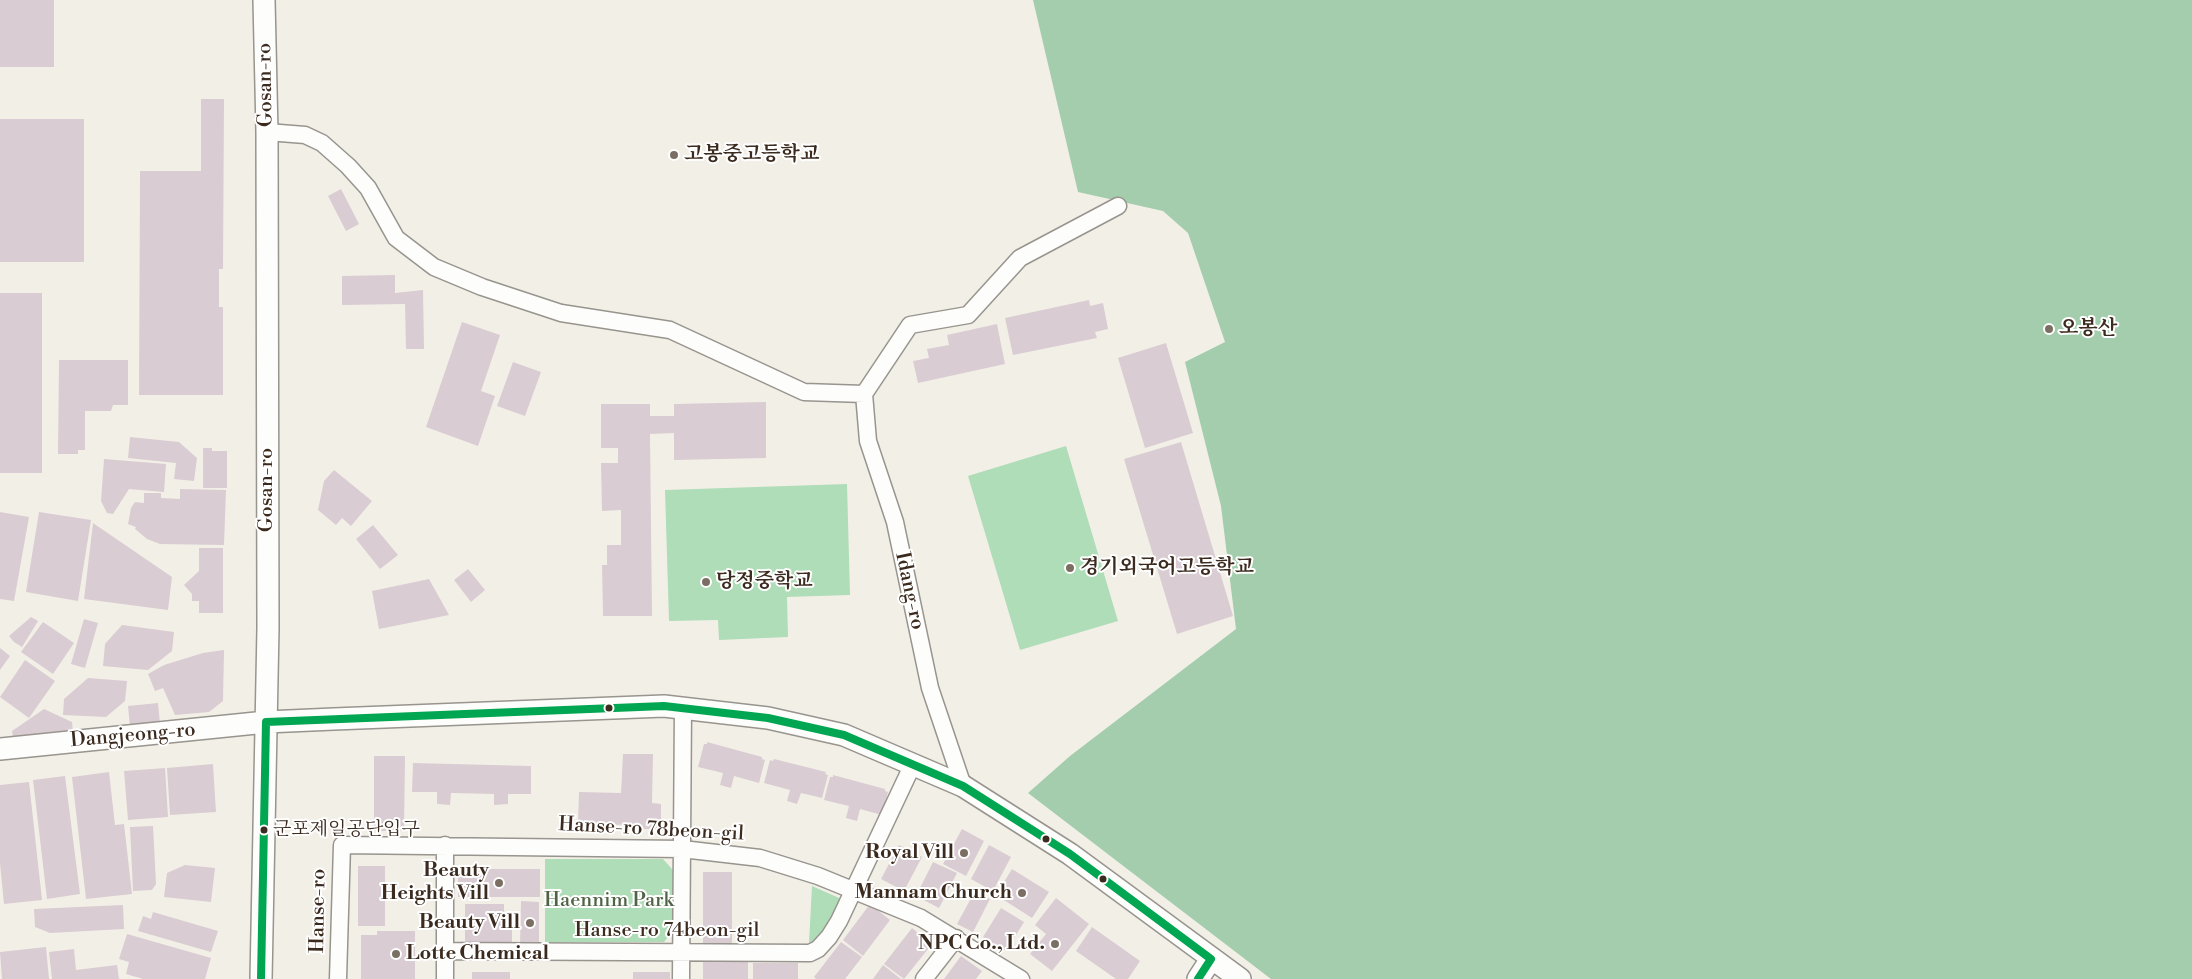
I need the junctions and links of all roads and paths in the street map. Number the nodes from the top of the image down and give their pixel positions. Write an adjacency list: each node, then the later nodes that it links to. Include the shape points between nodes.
1 (264, 0): 2 (street, Gosan-ro)
2 (267, 132): 4 (street, via 306,135 322,142 368,188 396,238 434,266 482,287 561,313 670,330 804,392); 6 (street, Gosan-ro)
3 (1118, 206): 4 (street, via 1020,258 968,315 910,324)
4 (864, 394): 9 (street, Idang-ro, via 868,441 895,522 930,688)
5 (683, 707): 6 (street, via 612,707); 8 (street, via 768,718 844,735); 12 (street)
6 (266, 722): 7 (street, Dangjeong-ro); 18 (street, Gosan-ro)
7 (0, 749)
8 (913, 764): 9 (street); 13 (street, Hanse-ro 74beon-gil)
9 (963, 786): 17 (street, via 1070,854)
10 (342, 844): 11 (street, Hanse-ro 78beon-gil); 19 (street, Hanse-ro)
11 (445, 845): 12 (street, Hanse-ro 78beon-gil); 15 (street)
12 (682, 849): 13 (street, Hanse-ro 78beon-gil, via 760,858); 16 (street)
13 (855, 891): 14 (street, Hanse-ro 78beon-gil, via 921,918); 16 (street, Hanse-ro 74beon-gil, via 829,937 810,953)
14 (956, 938): 22 (street); 23 (street, Hanse-ro 78beon-gil)
15 (445, 951): 16 (street, Hanse-ro 74beon-gil); 20 (street)
16 (681, 952): 21 (street)
17 (1212, 959): 24 (street); 25 (street)
18 (261, 979)
19 (338, 979)
20 (446, 979)
21 (681, 979)
22 (924, 979)
23 (1021, 979)
24 (1198, 979)
25 (1240, 979)

